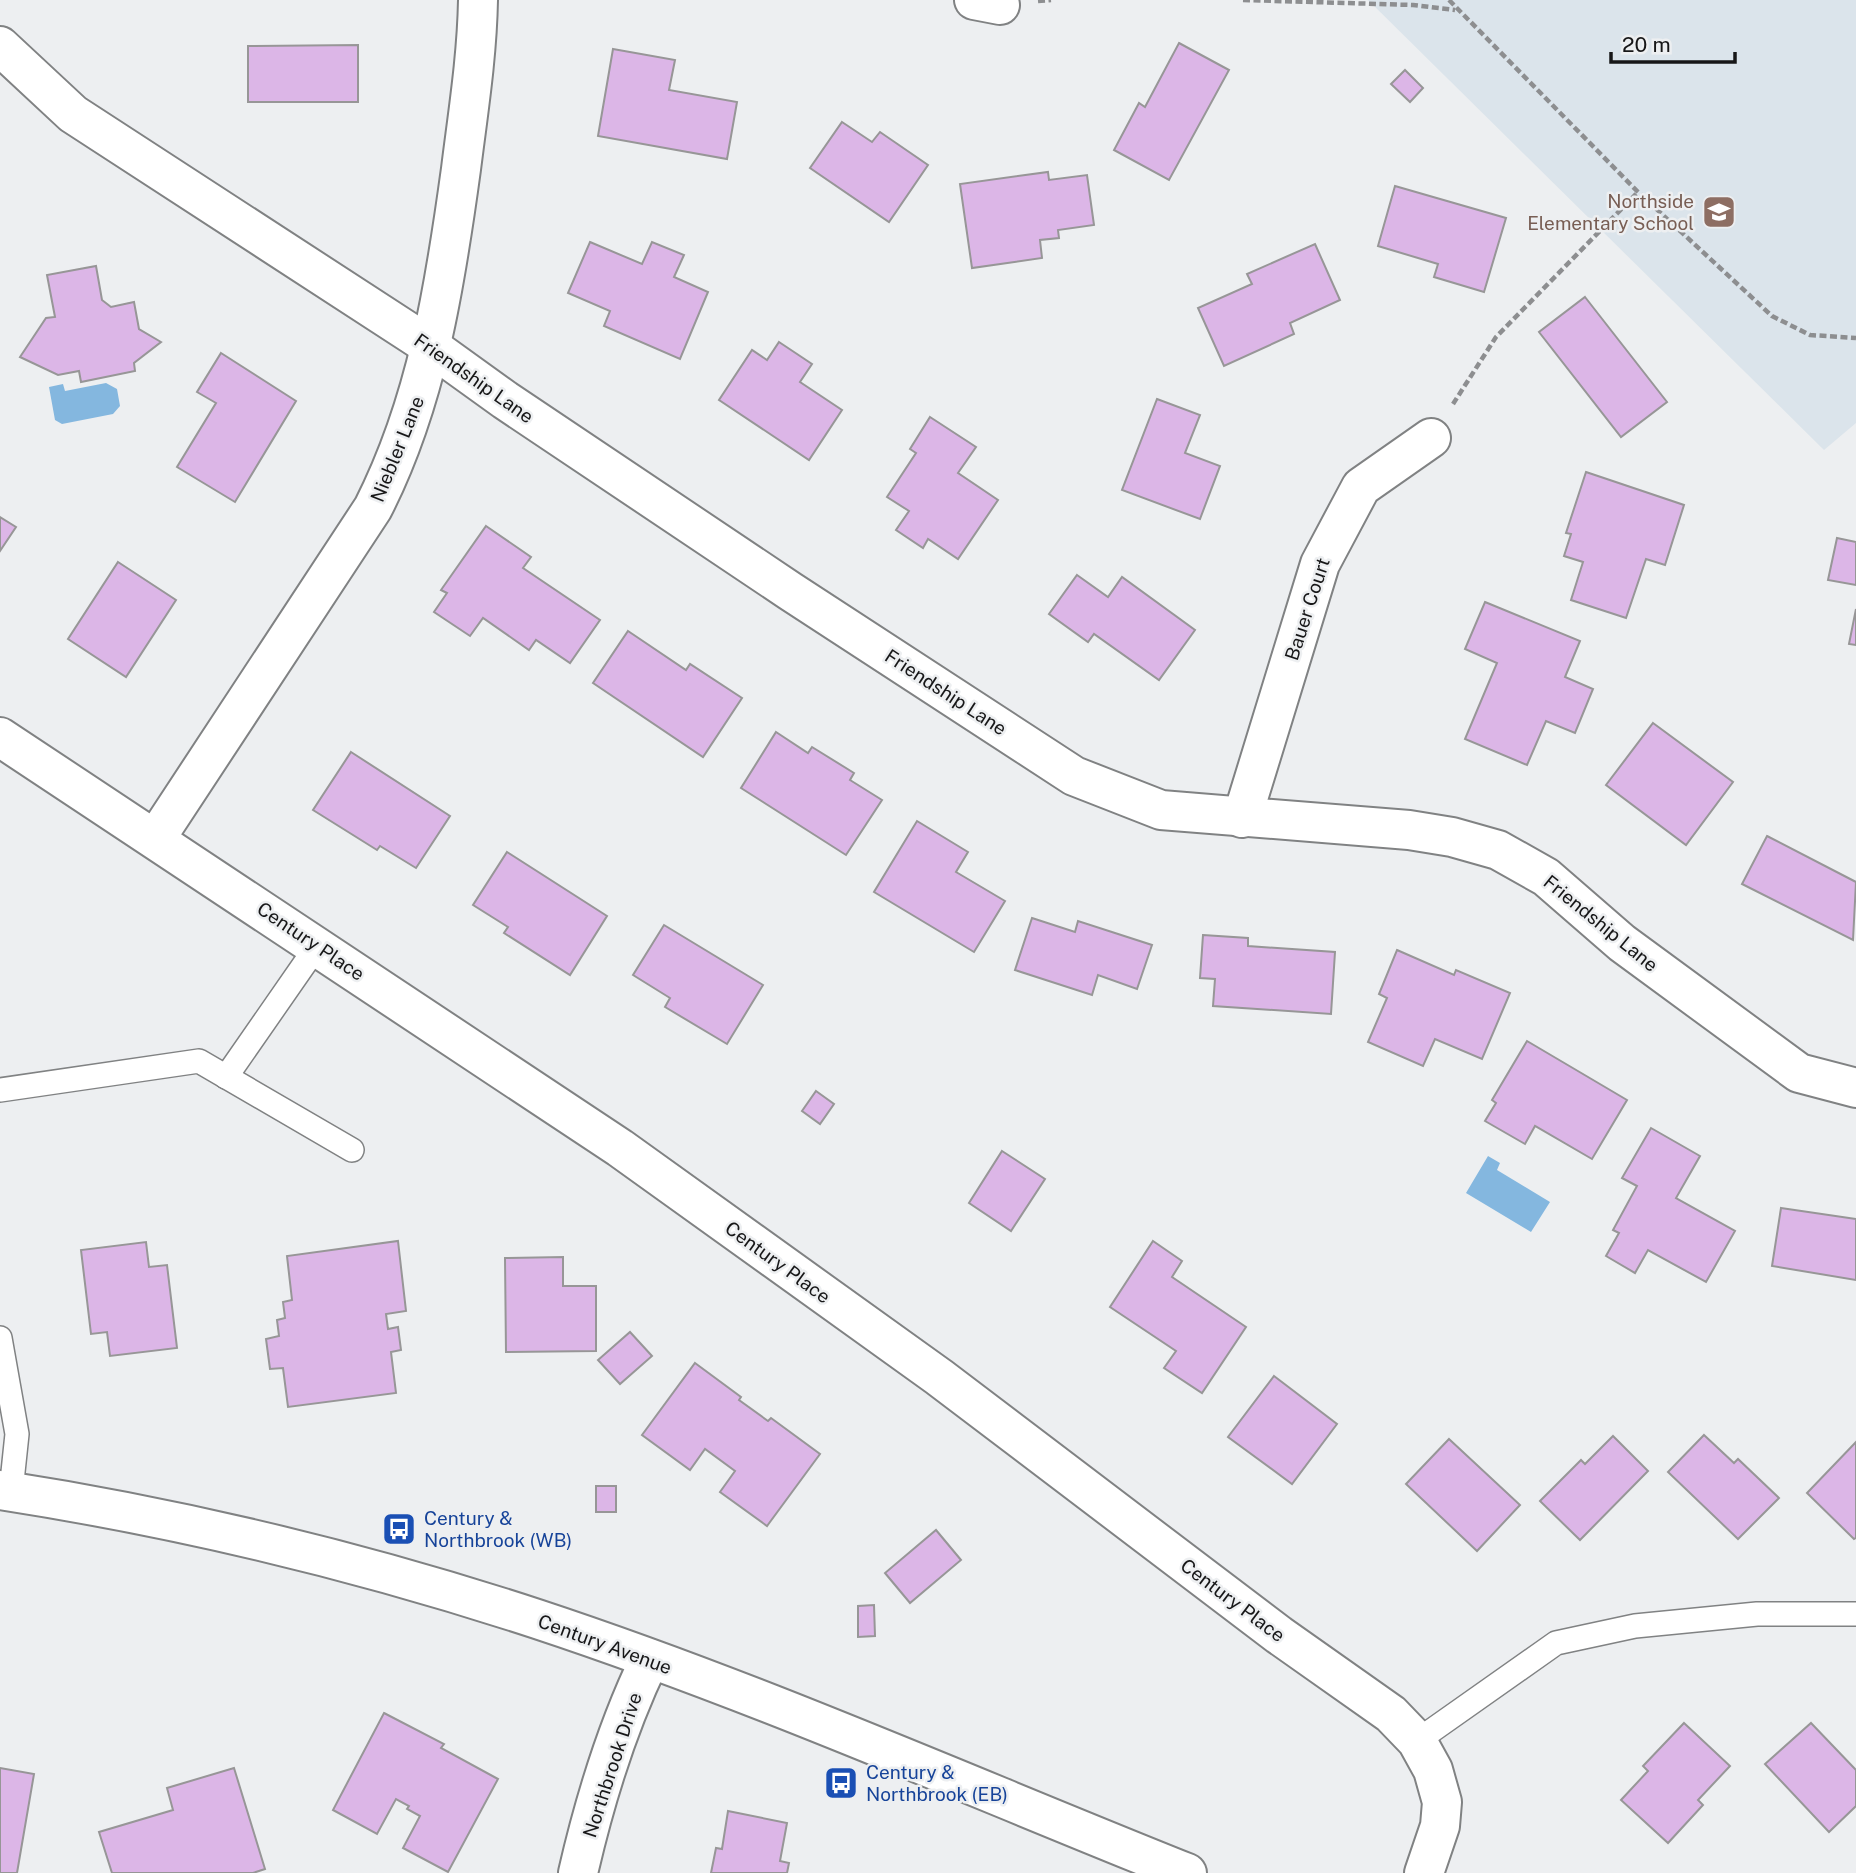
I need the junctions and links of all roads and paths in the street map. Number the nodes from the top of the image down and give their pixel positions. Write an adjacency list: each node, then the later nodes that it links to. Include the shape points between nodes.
1 (478, 0): 8 (street, Niebler Lane, via 477,45 451,244)
2 (1243, 0): 4 (path)
3 (1449, 0): 4 (path)
4 (1456, 10): 6 (path)
5 (0, 46): 8 (street, Friendship Lane, via 73,114)
6 (1638, 192): 7 (path, via 1772,316 1810,335); 9 (path, via 1496,337)
7 (1856, 338)
8 (430, 346): 11 (street, Friendship Lane, via 744,560 1074,776 1161,810); 12 (street, Niebler Lane, via 415,407 392,472 373,508)
9 (1431, 438): 11 (street, Bauer Court, via 1361,487 1320,564)
10 (0, 737): 12 (street, Century Place)
11 (1242, 818): 15 (street, Friendship Lane, via 1409,830 1498,850 1546,877 1622,943 1799,1073)
12 (156, 838): 13 (street, Century Place)
13 (317, 946): 14 (lane); 22 (street, Century Place, via 620,1148 939,1377 1279,1635 1391,1714)
14 (226, 1077): 16 (lane, via 199,1061); 17 (lane)
15 (1856, 1088)
16 (0, 1090)
17 (352, 1150)
18 (0, 1338): 19 (lane, via 17,1434)
19 (6, 1490): 21 (street, Century Avenue, via 283,1548 442,1589)
20 (1856, 1614): 22 (lane, via 1757,1614 1634,1626 1556,1643)
21 (650, 1659): 23 (street, Northbrook Drive, via 625,1711); 24 (street, Century Avenue)
22 (1417, 1741): 25 (street, Century Place, via 1433,1770 1442,1802 1440,1826)
23 (578, 1873)
24 (1187, 1873)
25 (1424, 1873)

